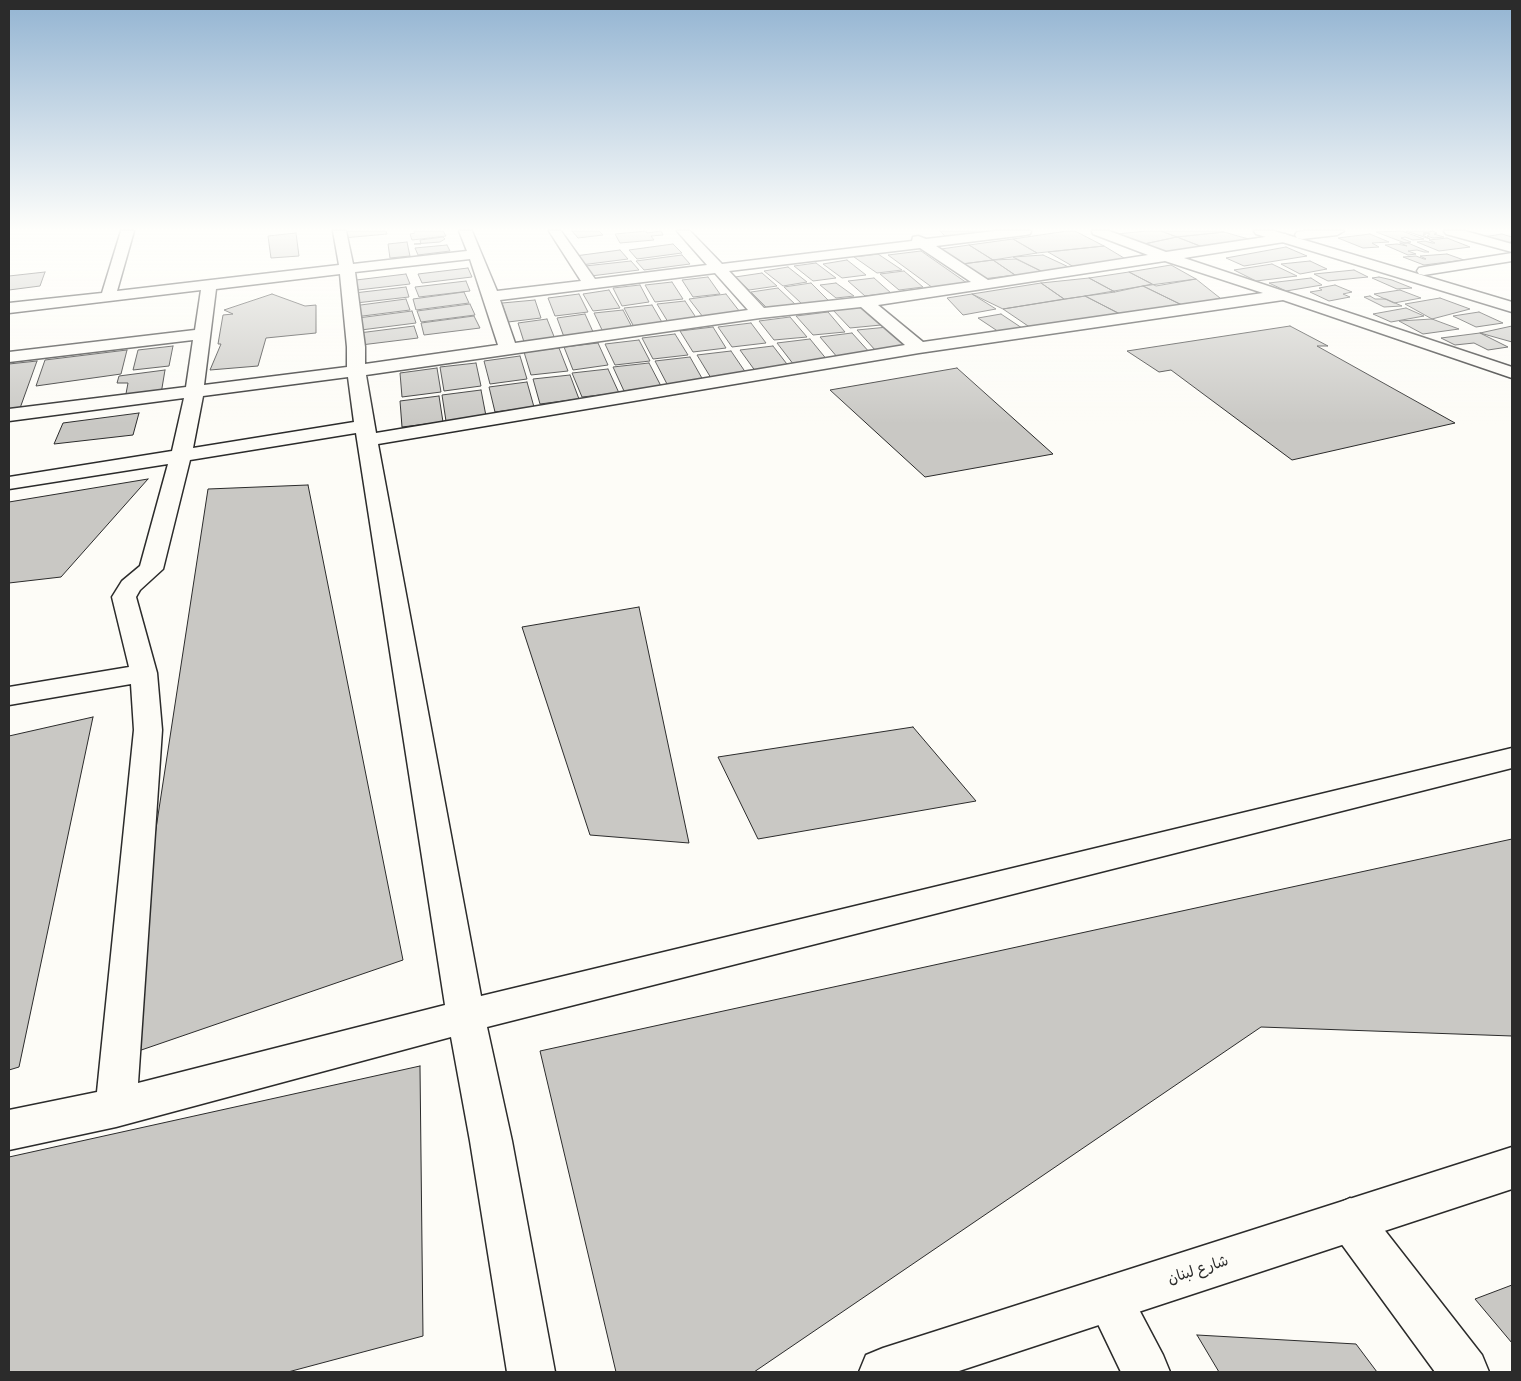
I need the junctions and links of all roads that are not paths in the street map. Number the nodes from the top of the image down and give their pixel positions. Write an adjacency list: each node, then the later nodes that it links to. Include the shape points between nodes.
1 (122, 295): 11 (street)
2 (208, 295): 16 (street)
3 (350, 295): 20 (street)
4 (496, 295): 10 (street)
5 (744, 295): 15 (street)
6 (911, 295): 12 (street)
7 (1281, 295): 17 (street)
8 (1285, 295): 21 (street)
9 (1477, 295): 13 (street)
10 (491, 296): 18 (street)
11 (108, 297): 14 (street)
12 (865, 302): 15 (street); 17 (street)
13 (1512, 307)
14 (9, 308)
15 (760, 313): 18 (street)
16 (203, 334): 19 (street); 22 (street)
17 (919, 348): 24 (street)
18 (508, 349): 20 (street)
19 (9, 357)
20 (356, 370): 22 (street); 24 (street)
21 (1512, 373)
22 (194, 393): 23 (street); 25 (street)
23 (9, 415)
24 (367, 433): 25 (street); 30 (street)
25 (181, 455): 26 (street); 27 (street, via 151,568 124,597)
26 (9, 483)
27 (144, 673): 28 (street); 31 (street, via 148,730)
28 (9, 696)
29 (1512, 758): 30 (street)
30 (466, 1017): 31 (street); 36 (street)
31 (116, 1108): 32 (street)
32 (9, 1130)
33 (1512, 1168): 34 (street, شارع لبنان)
34 (1350, 1220): 35 (street, شارع لبنان); 39 (street)
35 (1108, 1299): 37 (street, شارع لبنان); 38 (street)
36 (531, 1372)
37 (883, 1372)
38 (1146, 1372)
39 (1464, 1372)

